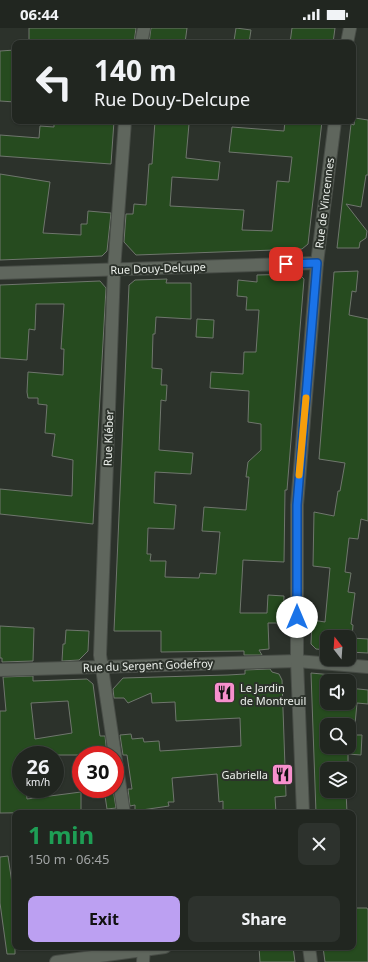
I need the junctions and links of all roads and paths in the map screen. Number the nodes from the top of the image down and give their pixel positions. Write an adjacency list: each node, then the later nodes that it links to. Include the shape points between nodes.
1 (144, 28): 3 (street)
2 (350, 28): 4 (street)
3 (142, 40)
4 (348, 40)
5 (125, 124): 8 (street, Rue Kléber)
6 (334, 124): 7 (street, Rue de Vincennes)
7 (317, 263): 8 (street, Rue Douy-Delcupe); 10 (street, Rue de Vincennes, via 297,505)
8 (114, 270): 9 (street, Rue Douy-Delcupe); 11 (street, Rue Kléber, via 100,655)
9 (0, 273)
10 (297, 661): 11 (street, Rue du Sergent Godefroy); 12 (street, Rue du Sergent Godefroy); 17 (street, Rue de Vincennes)
11 (102, 667): 13 (street, Rue du Sergent Godefroy); 14 (street, Rue Kléber)
12 (368, 667)
13 (0, 670)
14 (114, 746)
15 (122, 798): 16 (street, Rue Kléber)
16 (124, 810)
17 (302, 810)
18 (154, 950): 20 (street)
19 (309, 950): 22 (street)
20 (143, 953): 21 (street)
21 (56, 962)
22 (311, 962)

